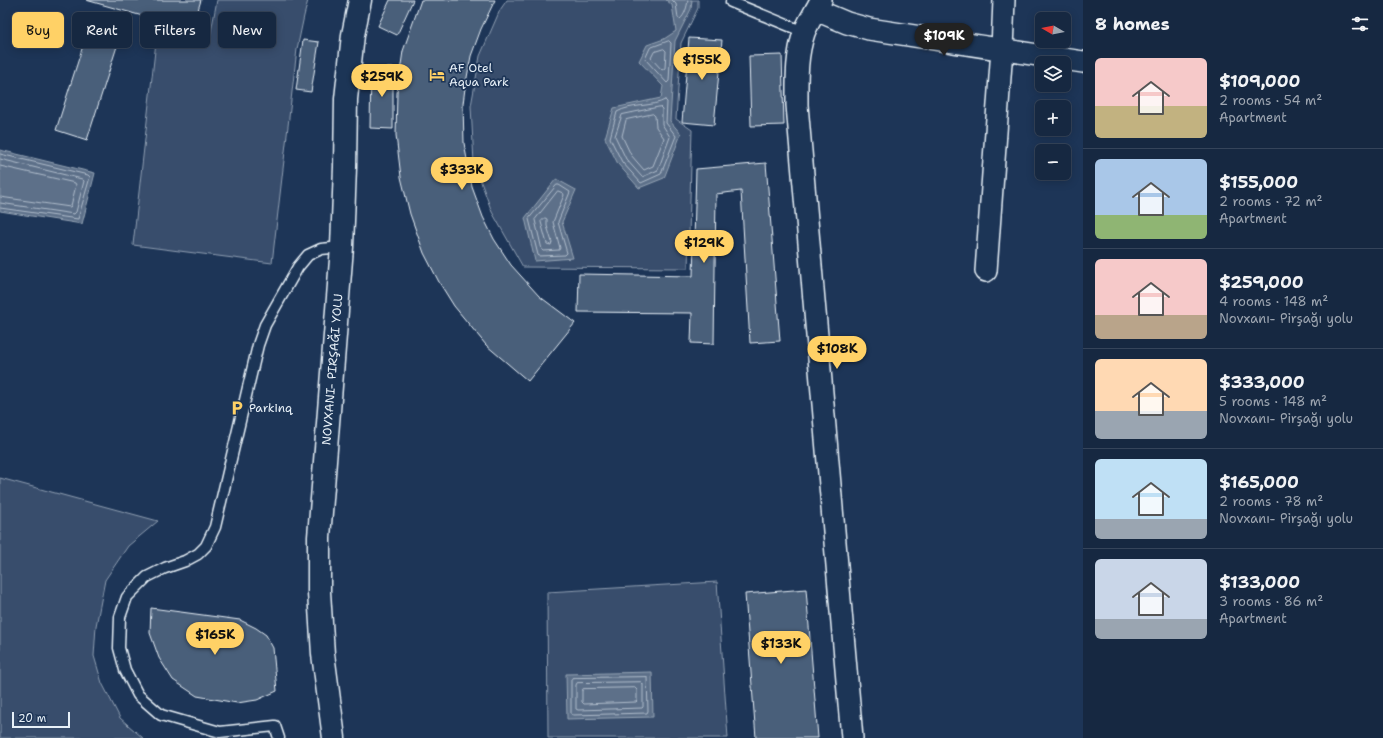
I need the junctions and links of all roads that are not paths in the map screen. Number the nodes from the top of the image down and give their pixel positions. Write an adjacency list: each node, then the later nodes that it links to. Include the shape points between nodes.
1 (359, 0): 8 (main road, via 346,99)
2 (1004, 0): 6 (street)
3 (731, 2): 5 (lane)
4 (819, 5): 5 (street); 6 (street, via 847,23 869,29)
5 (804, 32): 13 (street, via 797,65 798,105)
6 (1002, 49): 7 (street); 9 (street)
7 (1083, 62)
8 (342, 247): 10 (lane, via 320,249 308,255 298,267 265,325 215,527 206,546 185,561 146,576 128,597 120,617 119,648 125,670 138,695 161,715); 12 (main road, via 319,537 323,654)
9 (986, 271)
10 (221, 735): 11 (lane, via 275,726)
11 (279, 738)
12 (334, 738)
13 (852, 738)

